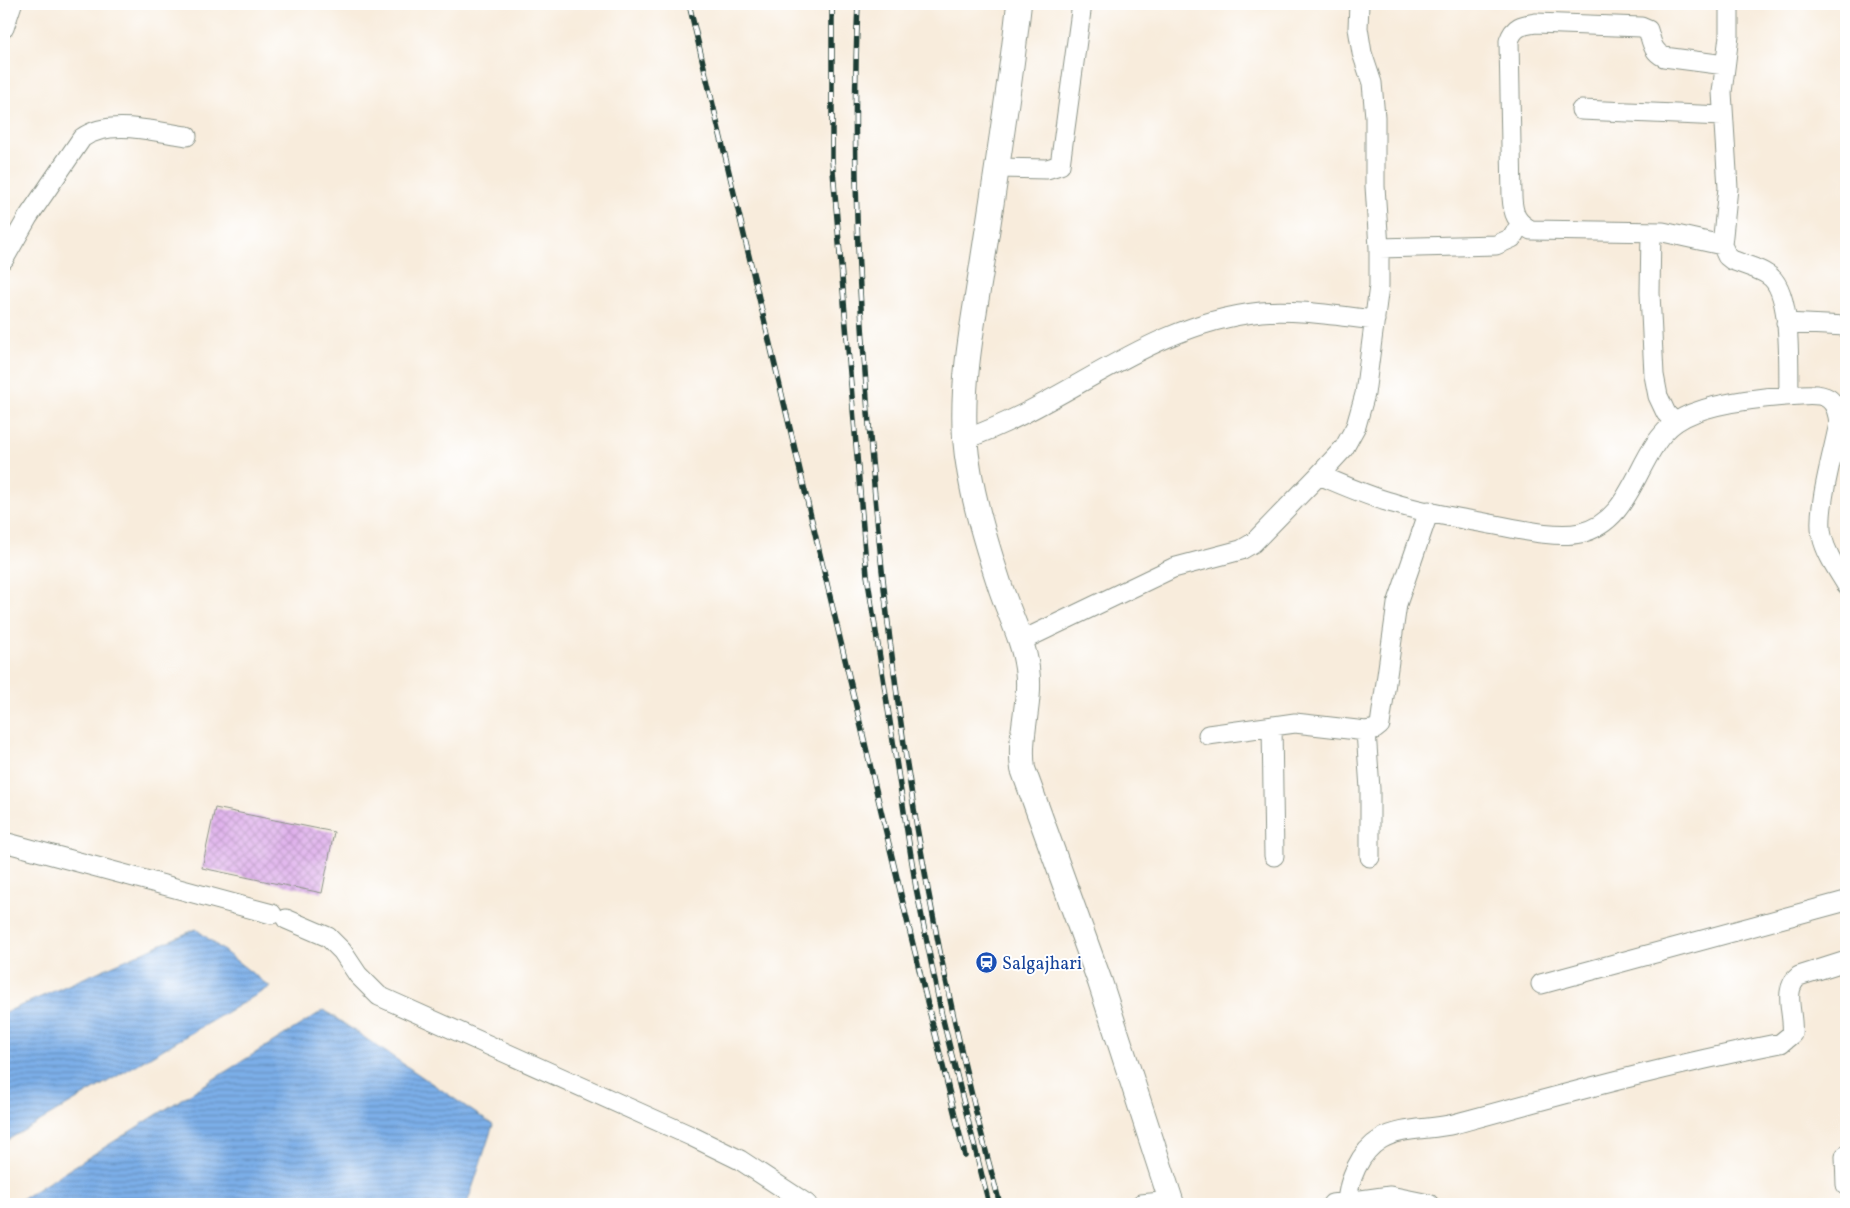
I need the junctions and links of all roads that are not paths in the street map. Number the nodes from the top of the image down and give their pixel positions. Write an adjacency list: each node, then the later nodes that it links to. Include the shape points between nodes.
1 (12, 4): 6 (street)
2 (1019, 4): 11 (main road)
3 (1082, 4): 11 (street, via 1060,165 1047,169)
4 (1359, 4): 15 (street, via 1358,28 1372,84 1376,117 1375,186)
5 (1729, 4): 7 (street)
6 (4, 28)
7 (1725, 65): 9 (street); 12 (street, via 1657,54 1648,30 1641,27 1536,24 1520,25 1512,31 1508,41 1512,197 1513,214)
8 (1581, 110): 9 (street)
9 (1723, 116): 14 (street, via 1728,188)
10 (187, 136): 16 (street, via 111,126 93,130 82,138)
11 (997, 168): 22 (main road, via 970,349)
12 (1520, 224): 13 (street, via 1531,230); 15 (street, via 1512,238 1496,245)
13 (1651, 232): 14 (street); 21 (street, via 1654,375 1658,396)
14 (1722, 245): 18 (street, via 1732,260 1769,275 1778,285)
15 (1379, 248): 17 (street)
16 (4, 259)
17 (1375, 320): 22 (street, via 1262,312 1225,318 1176,333 1135,351 1024,415); 23 (street, via 1365,394 1356,426 1344,448)
18 (1786, 323): 19 (street); 20 (street)
19 (1846, 326)
20 (1790, 395): 21 (street, via 1709,407 1690,413); 25 (street, via 1825,396 1834,402 1838,412 1839,423 1820,517 1821,535)
21 (1675, 423): 24 (street, via 1661,437 1612,516 1597,527 1578,534 1519,529)
22 (965, 439): 26 (main road, via 973,491 984,532 999,584)
23 (1319, 475): 24 (street, via 1395,504); 26 (street, via 1253,543 1240,550 1173,568)
24 (1429, 512): 28 (street, via 1397,604 1383,718 1375,729)
25 (1846, 584)
26 (1021, 641): 38 (main road, via 1027,669 1028,700 1020,749 1023,769 1100,982)
27 (1272, 726): 28 (street, via 1310,724); 29 (street); 31 (street)
28 (1366, 731): 32 (street)
29 (1208, 735)
30 (4, 842): 40 (street, via 279,916 328,937 379,996 691,1136 740,1160)
31 (1274, 856)
32 (1370, 857)
33 (1846, 901): 35 (street)
34 (1846, 961): 39 (street, via 1799,976 1793,981 1790,994 1792,1034 1781,1043 1622,1077 1447,1126 1396,1134 1380,1140 1367,1151 1353,1174)
35 (1541, 984)
36 (1845, 1156): 37 (street)
37 (1846, 1185)
38 (1171, 1202): 41 (street)
39 (1342, 1203): 42 (street, via 1390,1196)
40 (807, 1204)
41 (1141, 1204)
42 (1429, 1204)

